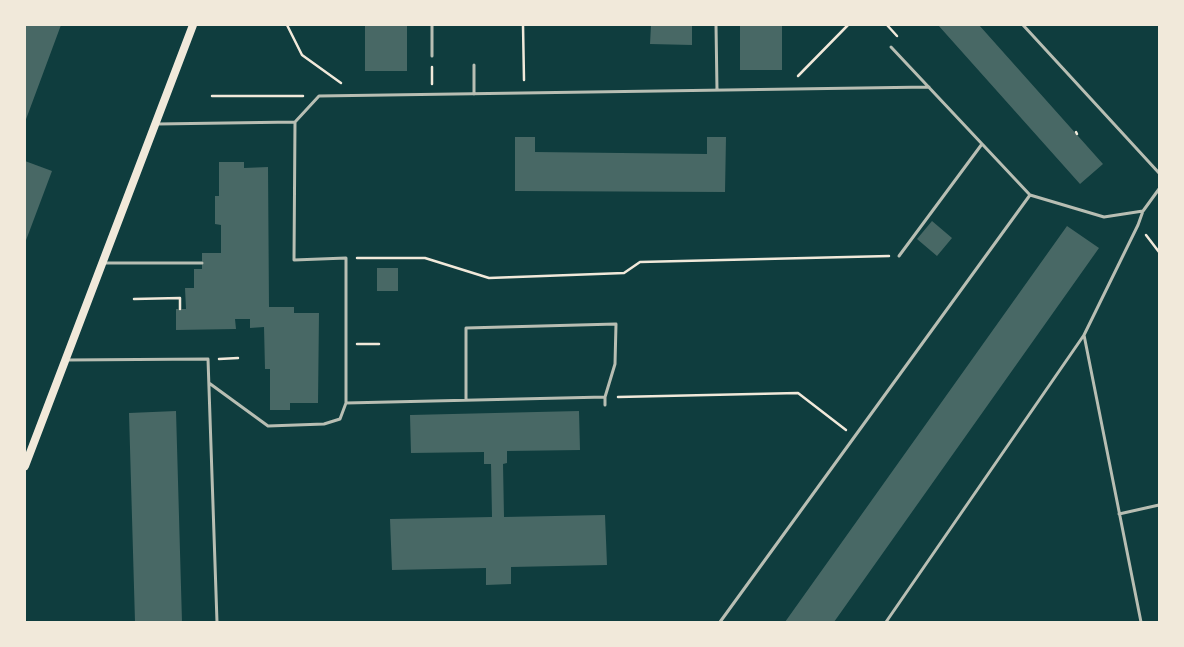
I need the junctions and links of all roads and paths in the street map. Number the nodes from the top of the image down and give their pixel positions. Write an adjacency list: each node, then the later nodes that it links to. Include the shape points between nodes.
1 (193, 25): 21 (main road)
2 (287, 25): 16 (path, via 302,55)
3 (432, 25): 9 (lane)
4 (523, 25): 14 (path)
5 (716, 25): 13 (lane)
6 (848, 25): 12 (path)
7 (1023, 25): 23 (lane)
8 (891, 47): 11 (lane)
9 (432, 56): 17 (path)
10 (474, 65): 15 (lane)
11 (929, 87): 12 (lane); 22 (lane)
12 (785, 89): 13 (lane)
13 (717, 90): 14 (lane)
14 (524, 93): 15 (lane)
15 (474, 94): 17 (lane)
16 (358, 95): 17 (lane); 19 (lane)
17 (432, 95)
18 (212, 96): 19 (path)
19 (319, 96): 20 (lane)
20 (295, 122): 21 (lane); 30 (lane, via 294,260)
21 (155, 124): 31 (main road)
22 (982, 144): 25 (lane); 29 (lane)
23 (1159, 173)
24 (1159, 189): 26 (lane)
25 (1030, 195): 26 (lane, via 1104,218); 46 (lane)
26 (1143, 210): 27 (lane)
27 (1138, 225): 28 (path); 35 (lane)
28 (1159, 252)
29 (899, 256): 30 (path, via 640,262 624,273 489,278 425,258)
30 (346, 258): 36 (lane)
31 (102, 263): 32 (lane); 40 (main road)
32 (202, 263)
33 (134, 299): 34 (path, via 180,298)
34 (180, 309)
35 (1084, 334): 49 (lane); 52 (lane)
36 (347, 344): 37 (path); 44 (lane)
37 (379, 344)
38 (238, 358): 39 (path)
39 (208, 359): 40 (lane); 41 (lane)
40 (66, 360): 47 (main road)
41 (209, 384): 44 (lane, via 268,426 324,424 340,419); 50 (lane)
42 (605, 397): 43 (lane); 43 (lane, via 615,364 616,324 466,328); 45 (lane); 46 (path, via 798,393)
43 (466, 399): 44 (lane)
44 (346, 403)
45 (605, 406)
46 (856, 437): 51 (lane)
47 (25, 466)
48 (1159, 505): 49 (lane)
49 (1119, 514): 53 (lane)
50 (217, 622)
51 (720, 622)
52 (886, 622)
53 (1141, 622)

